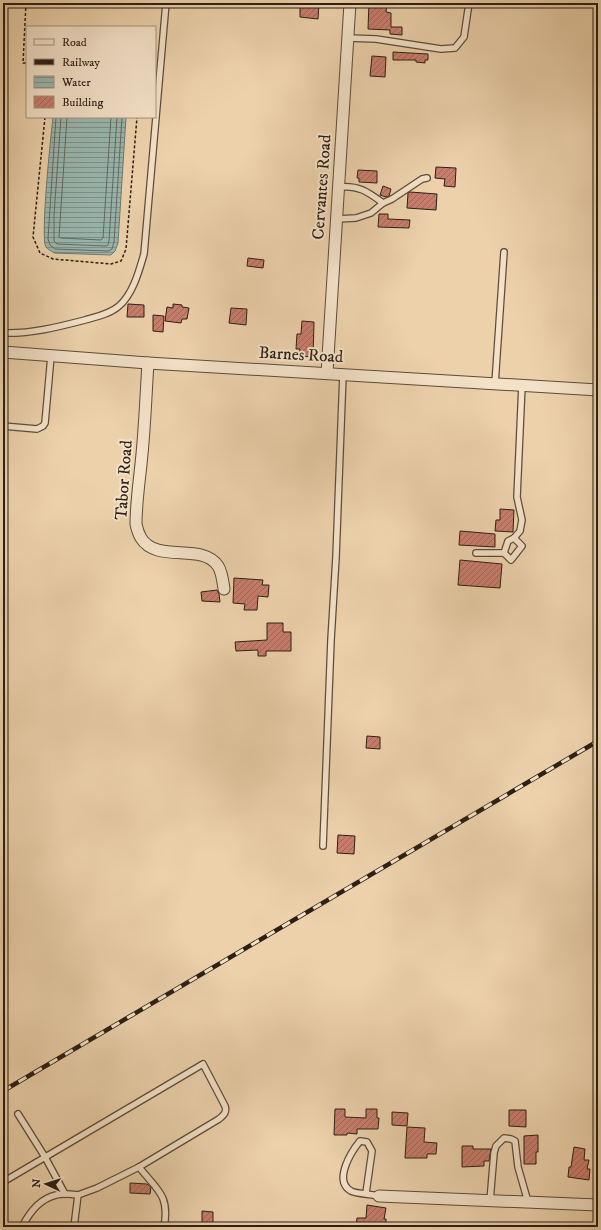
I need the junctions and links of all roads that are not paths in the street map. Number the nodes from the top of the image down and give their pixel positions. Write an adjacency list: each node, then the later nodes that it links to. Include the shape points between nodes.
1 (166, 3): 5 (lane)
2 (350, 3): 4 (street, Cervantes Road)
3 (470, 3): 4 (lane, via 464,37 455,48 441,49 376,39)
4 (348, 38): 8 (street, Cervantes Road)
5 (156, 117)
6 (156, 118): 12 (lane, via 144,254 125,300 109,312 44,330)
7 (427, 178): 9 (lane)
8 (339, 188): 9 (lane, via 363,189); 10 (street, Cervantes Road)
9 (383, 203): 10 (lane, via 362,217)
10 (337, 219): 16 (street, Cervantes Road)
11 (504, 252): 18 (lane)
12 (3, 333)
13 (3, 352): 14 (street, Barnes Road)
14 (51, 356): 15 (street, Barnes Road); 21 (lane, via 43,426)
15 (148, 363): 16 (street, Barnes Road); 25 (street, Tabor Road, via 137,530 145,544 156,549 202,555 213,561 219,567)
16 (327, 373): 17 (street, Barnes Road)
17 (343, 374): 18 (street, Barnes Road); 26 (lane)
18 (495, 384): 19 (street, Barnes Road)
19 (522, 385): 20 (street, Barnes Road); 22 (lane, via 517,497 522,520 520,531)
20 (598, 390)
21 (3, 426)
22 (514, 538): 24 (lane, via 508,541); 24 (lane, via 522,546 511,560)
23 (476, 553): 24 (lane)
24 (504, 553)
25 (224, 589)
26 (323, 846)
27 (18, 1114): 28 (lane)
28 (45, 1157): 29 (lane, via 203,1064 225,1106 224,1114); 30 (lane); 31 (lane)
29 (139, 1167): 33 (lane); 40 (lane, via 156,1186 165,1202 167,1213)
30 (3, 1182)
31 (65, 1194): 33 (lane); 38 (lane, via 56,1195 41,1203 30,1212)
32 (366, 1194): 32 (lane, via 351,1191 342,1179 344,1168 360,1141 367,1142 372,1151); 34 (lane)
33 (78, 1195): 39 (lane)
34 (379, 1196): 35 (street)
35 (490, 1201): 36 (street); 36 (lane, via 494,1153 496,1146 504,1138 515,1141 518,1167)
36 (528, 1202): 37 (street)
37 (598, 1205)
38 (22, 1227)
39 (74, 1227)
40 (164, 1227)

